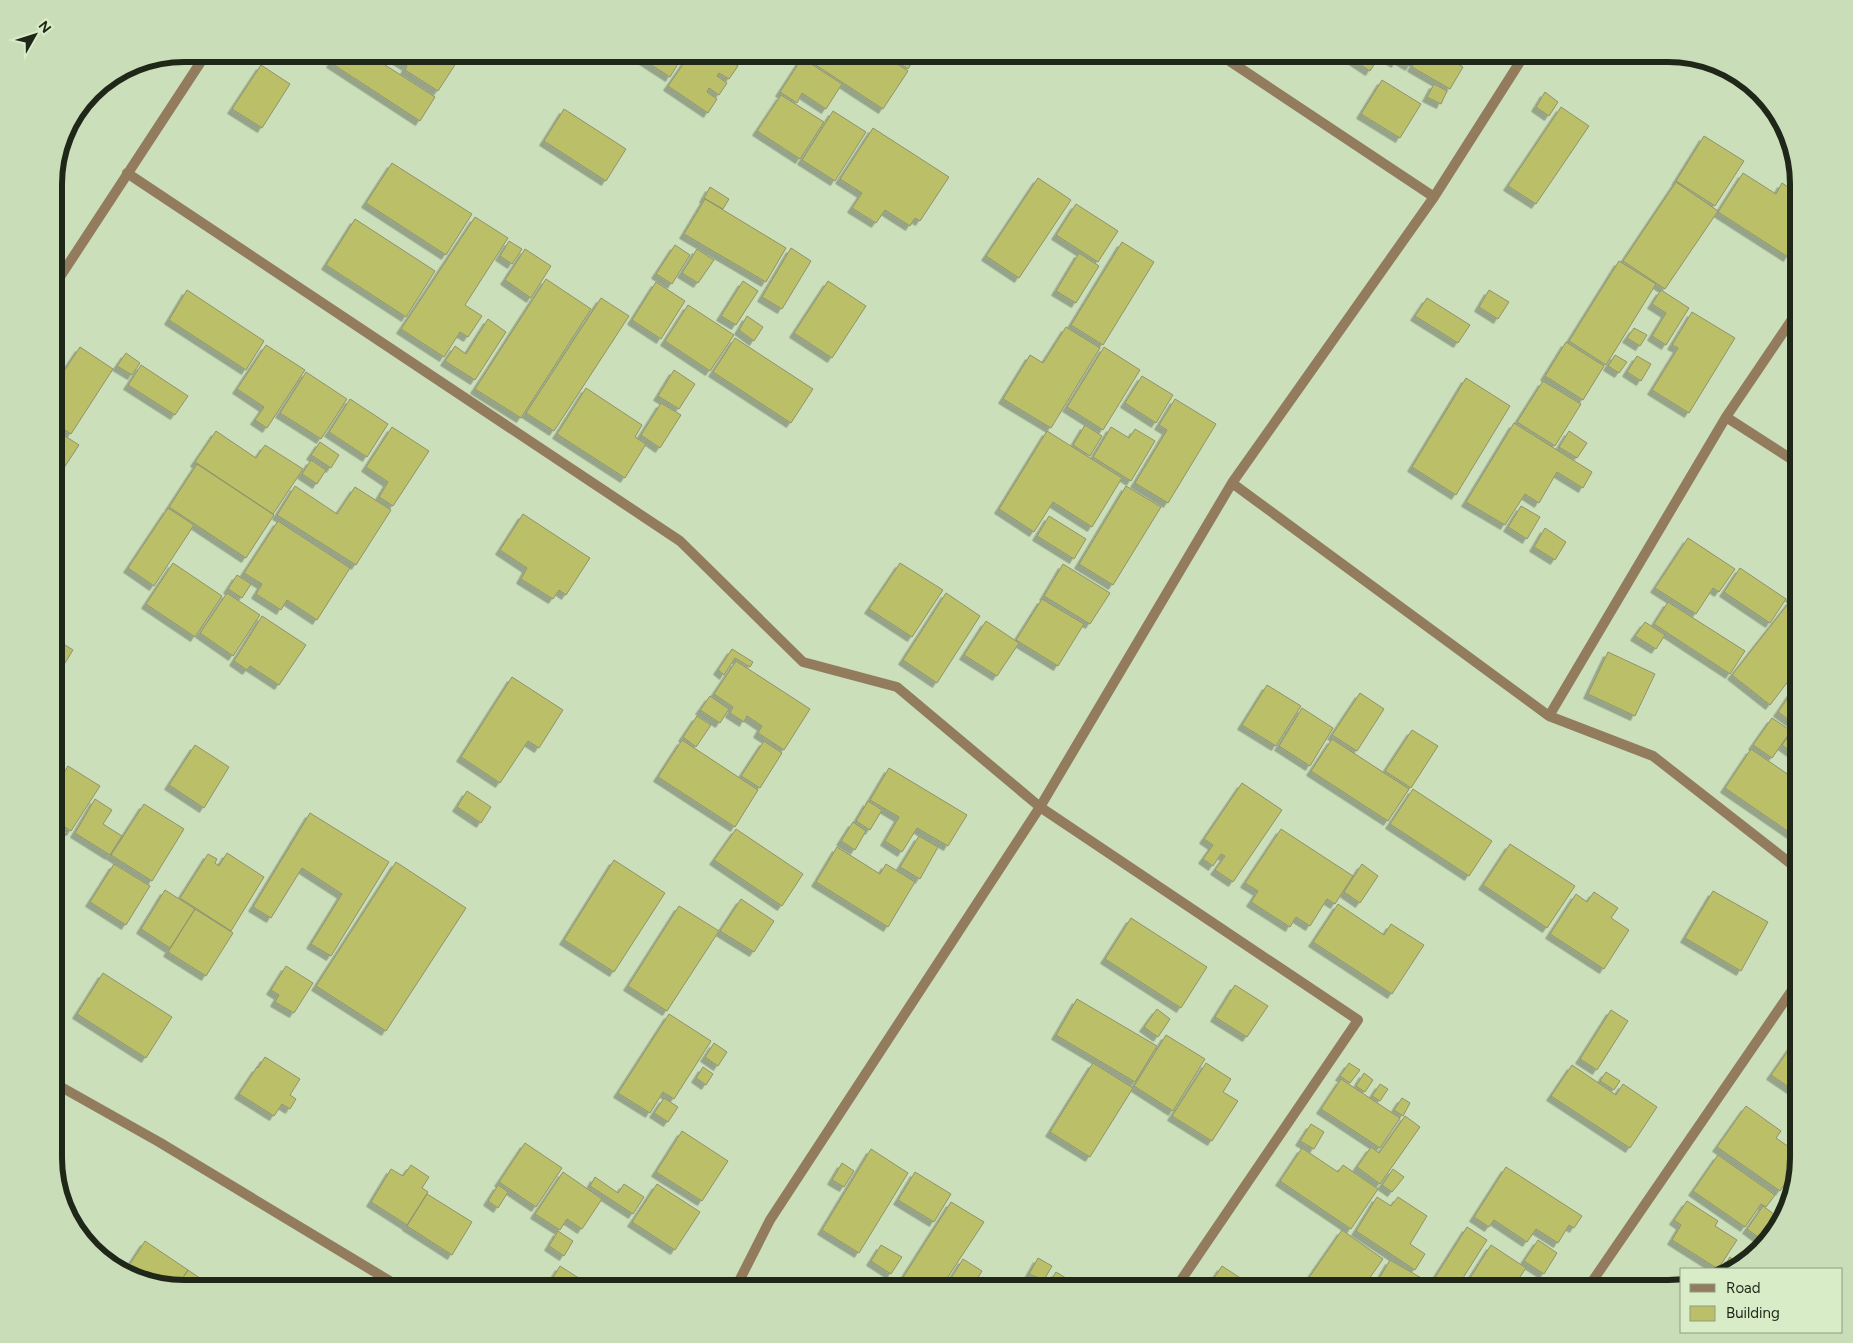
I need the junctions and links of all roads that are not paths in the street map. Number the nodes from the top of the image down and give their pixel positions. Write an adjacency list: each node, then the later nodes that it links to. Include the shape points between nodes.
1 (1231, 62): 5 (street)
2 (1520, 62): 5 (street)
3 (200, 63): 4 (street)
4 (127, 173): 6 (street); 12 (street, via 680,541 804,662 897,687)
5 (1434, 197): 10 (street)
6 (63, 272)
7 (1790, 322): 8 (street)
8 (1726, 418): 9 (street); 11 (street)
9 (1790, 458)
10 (1232, 483): 11 (street); 12 (street)
11 (1549, 716): 13 (street, via 1653,756)
12 (1040, 807): 17 (street, via 770,1220); 18 (street, via 1358,1020)
13 (1790, 863)
14 (1790, 993): 19 (street)
15 (63, 1088): 16 (street)
16 (388, 1280)
17 (740, 1280)
18 (1181, 1280)
19 (1593, 1280)

